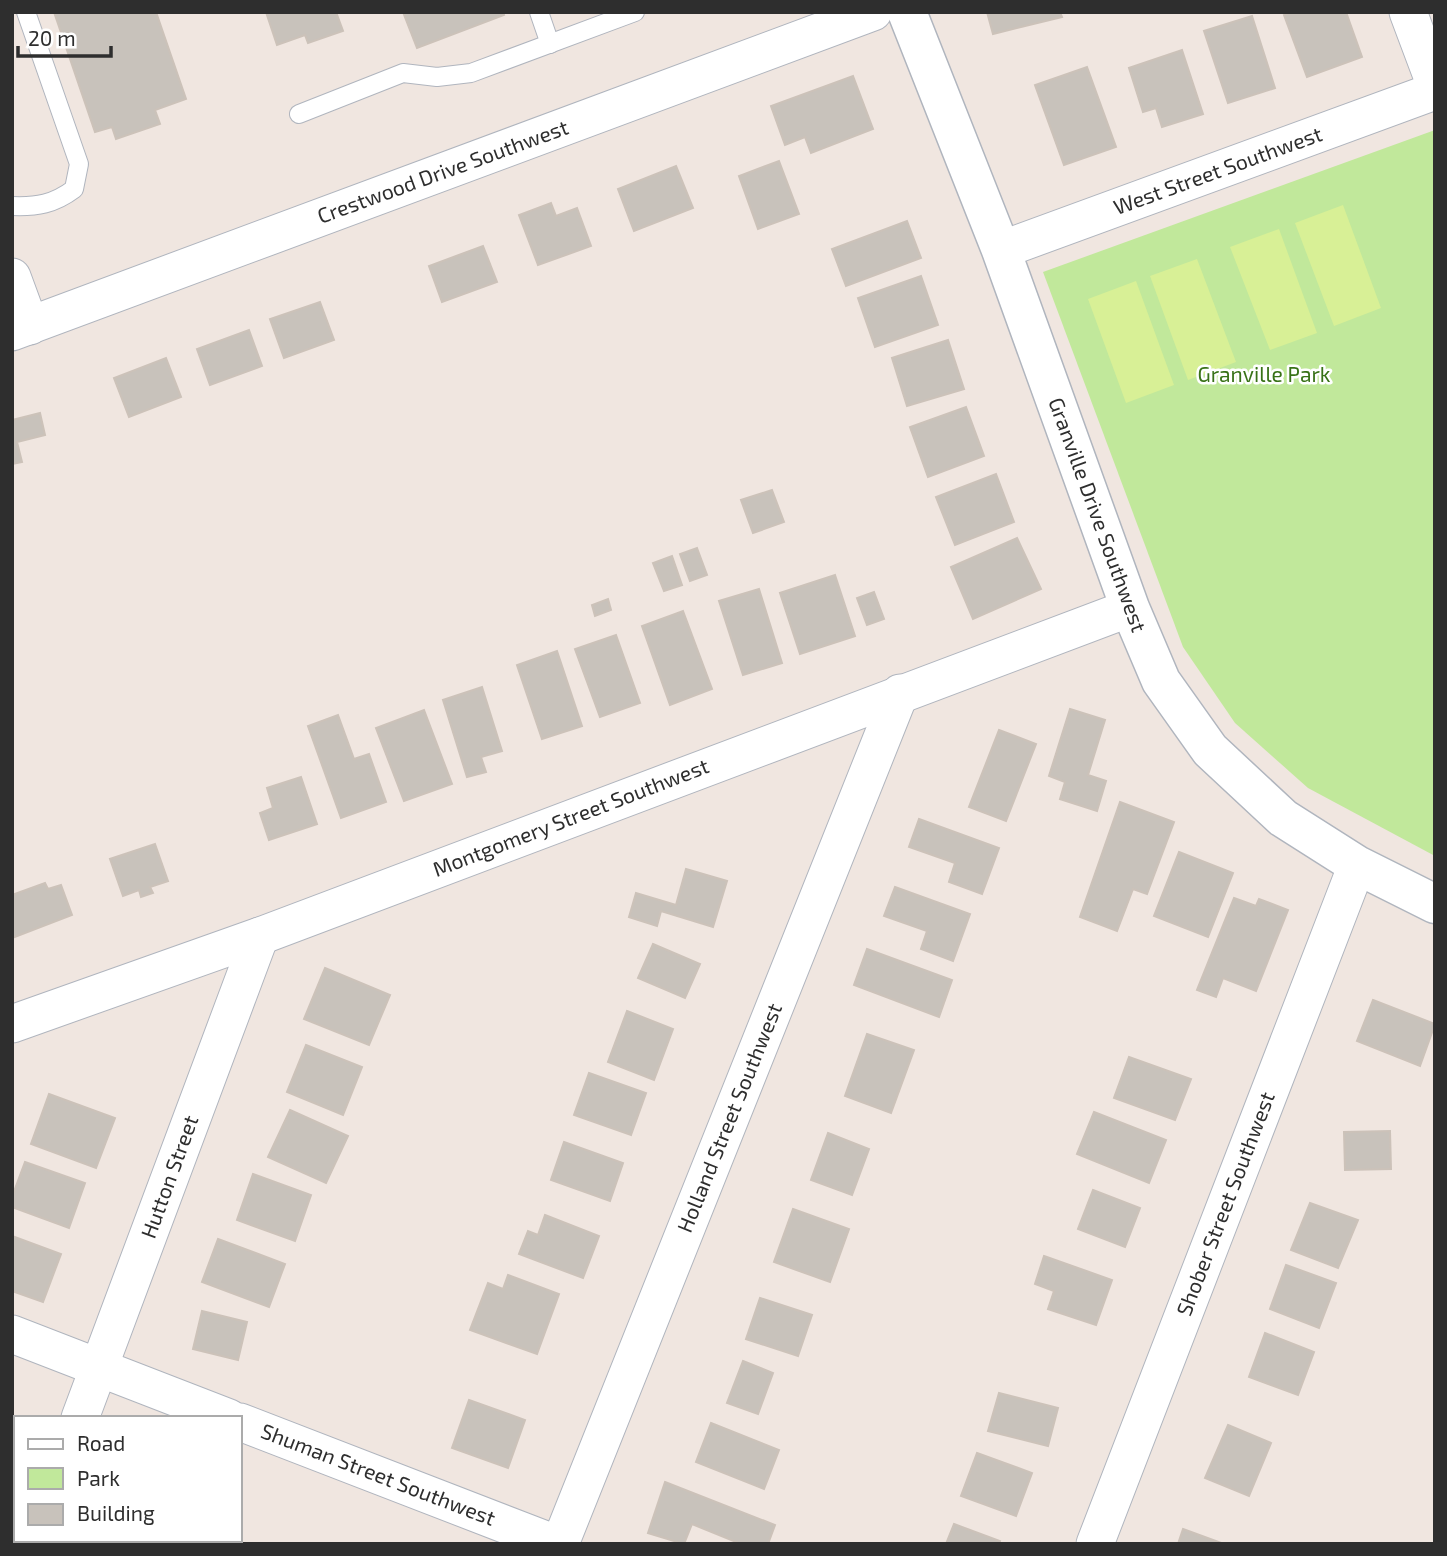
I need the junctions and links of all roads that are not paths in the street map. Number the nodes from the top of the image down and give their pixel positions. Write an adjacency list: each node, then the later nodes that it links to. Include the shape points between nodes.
1 (26, 12): 11 (lane, via 79,164 74,189 58,202)
2 (539, 12): 7 (lane)
3 (873, 12): 14 (street, Crestwood Drive Southwest)
4 (907, 12): 12 (street, Granville Drive Southwest)
5 (1408, 12): 8 (street)
6 (627, 14): 7 (lane)
7 (550, 44): 10 (lane, via 453,78 403,73)
8 (1435, 84)
9 (1435, 91): 12 (street, West Street Southwest)
10 (299, 114)
11 (12, 206)
12 (1001, 250): 15 (street, Granville Drive Southwest)
13 (12, 277): 14 (street)
14 (21, 329)
15 (1130, 608): 16 (street, Montgomery Street Southwest); 17 (street, Granville Drive Southwest, via 1161,681 1210,750 1283,818)
16 (900, 693): 19 (street, Montgomery Street Southwest); 26 (street, Holland Street Southwest)
17 (1357, 865): 18 (street, Granville Drive Southwest); 27 (street, Shober Street Southwest)
18 (1435, 904)
19 (260, 936): 20 (street, Montgomery Street Southwest); 22 (street, Hutton Street)
20 (12, 1024)
21 (12, 1334): 22 (street)
22 (100, 1368): 23 (street, Hutton Street); 24 (street)
23 (81, 1416)
24 (224, 1416)
25 (242, 1423): 26 (street, Shuman Street Southwest)
26 (558, 1544)
27 (1095, 1544)

